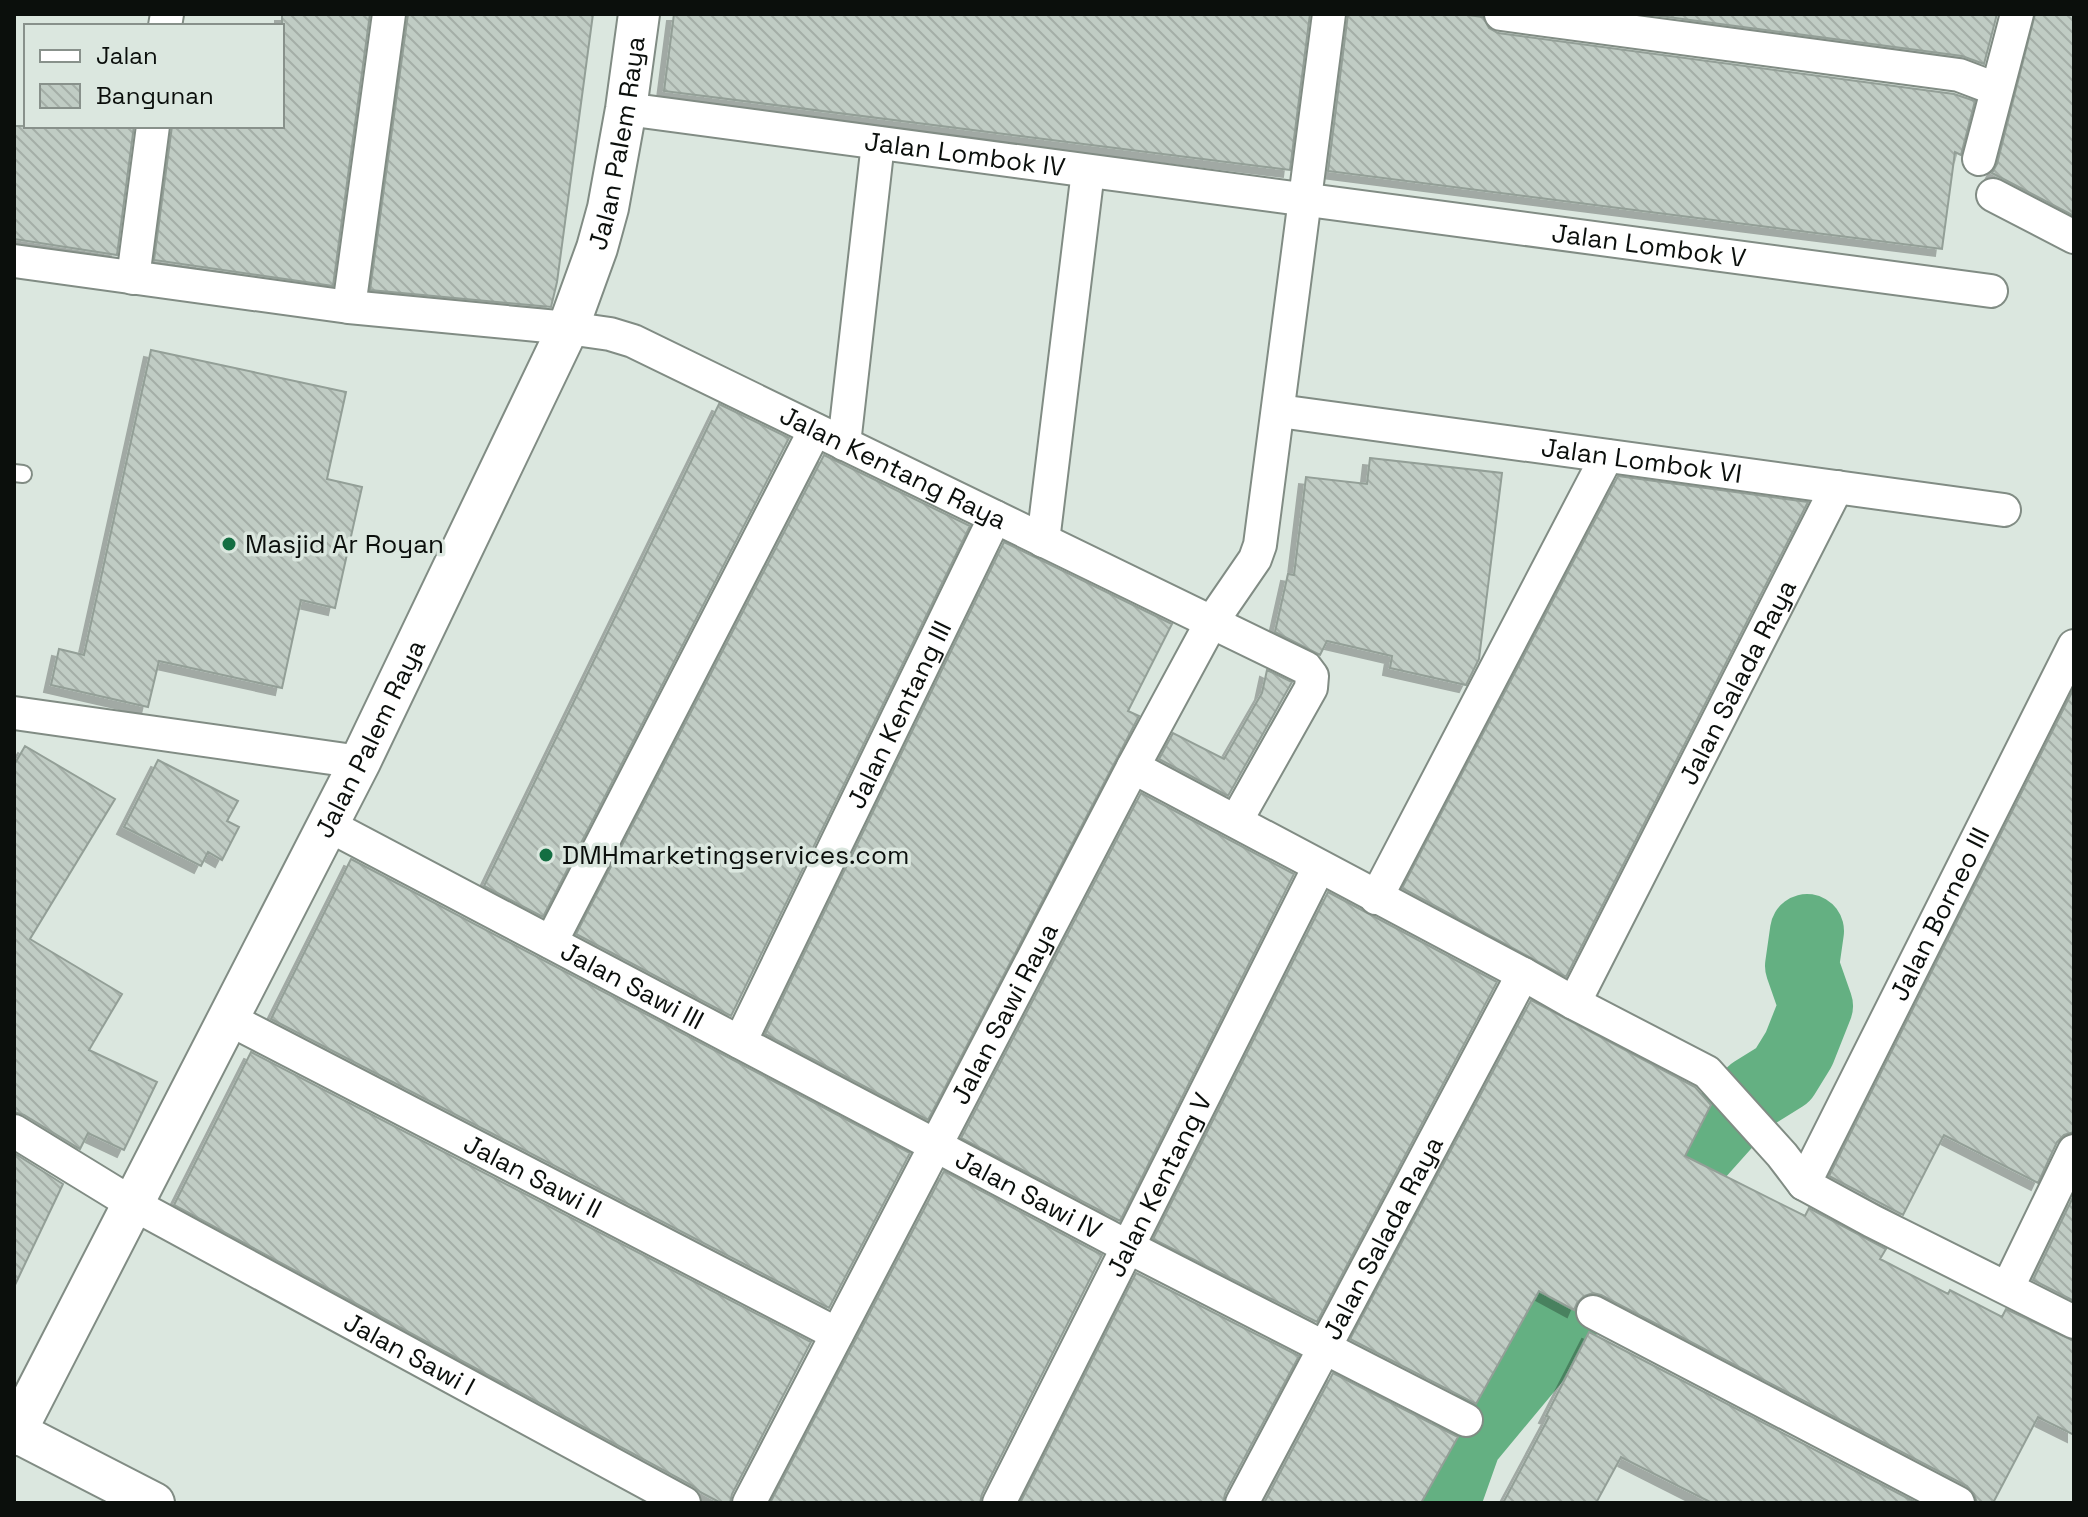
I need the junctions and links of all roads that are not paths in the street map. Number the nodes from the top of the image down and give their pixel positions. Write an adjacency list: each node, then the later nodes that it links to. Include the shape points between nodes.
1 (389, 14): 18 (street)
2 (639, 14): 7 (street, Jalan Palem Raya)
3 (1329, 14): 13 (street, Jalan Sawi Raya)
4 (1501, 14): 6 (street)
5 (2017, 14): 6 (street)
6 (1979, 83): 10 (street)
7 (626, 109): 9 (street, Jalan Lombok IV); 19 (street, Jalan Palem Raya, via 597,248)
8 (153, 128): 16 (street)
9 (878, 143): 11 (street, Jalan Lombok IV); 22 (street)
10 (1979, 159)
11 (1088, 171): 13 (street, Jalan Lombok IV); 27 (street)
12 (1993, 195): 14 (street)
13 (1305, 200): 17 (street, Jalan Lombok V); 20 (street, Jalan Sawi Raya)
14 (2074, 237)
15 (14, 261): 16 (street, Jalan Kentang Raya)
16 (133, 278): 18 (street, Jalan Kentang Raya)
17 (1991, 291)
18 (349, 307): 19 (street, Jalan Kentang Raya)
19 (568, 328): 21 (street, Jalan Kentang Raya, via 633,341); 31 (street, Jalan Palem Raya)
20 (1279, 411): 23 (street, Jalan Lombok VI); 28 (street, Jalan Sawi Raya, via 1264,530 1255,559)
21 (815, 430): 22 (street, Jalan Kentang Raya); 37 (street)
22 (844, 444): 26 (street, Jalan Kentang Raya)
23 (1607, 456): 24 (street, Jalan Lombok VI); 36 (street)
24 (1837, 487): 25 (street, Jalan Lombok VI); 39 (street, Jalan Salada Raya)
25 (2004, 510)
26 (995, 517): 27 (street, Jalan Kentang Raya); 41 (street, Jalan Kentang III)
27 (1043, 541): 28 (street, Jalan Kentang Raya)
28 (1211, 623): 32 (street, Jalan Sawi Raya); 33 (street, Jalan Kentang Raya, via 1306,668 1312,676 1311,688)
29 (2074, 646): 45 (street, Jalan Borneo III)
30 (14, 713): 31 (street)
31 (360, 762): 34 (street, Jalan Palem Raya)
32 (1133, 767): 33 (street); 43 (street, Jalan Sawi Raya)
33 (1236, 821): 35 (street)
34 (328, 825): 37 (street, Jalan Sawi III); 40 (street, Jalan Palem Raya)
35 (1319, 867): 36 (street); 47 (street, Jalan Kentang V)
36 (1376, 898): 38 (street)
37 (551, 942): 41 (street, Jalan Sawi III)
38 (1523, 974): 39 (street); 52 (street, Jalan Salada Raya)
39 (1574, 1003): 45 (street, via 1707,1072)
40 (229, 1019): 46 (street, Jalan Palem Raya); 51 (street, Jalan Sawi II)
41 (740, 1042): 43 (street, Jalan Sawi III)
42 (14, 1131): 46 (street, Jalan Sawi I)
43 (935, 1145): 47 (street, Jalan Sawi IV); 51 (street, Jalan Sawi Raya)
44 (2074, 1151): 48 (street)
45 (1804, 1184): 48 (street)
46 (133, 1204): 54 (street, Jalan Palem Raya); 56 (street, Jalan Sawi I)
47 (1128, 1247): 52 (street, Jalan Sawi IV); 58 (street, Jalan Kentang V)
48 (2008, 1287): 50 (street)
49 (1593, 1312): 60 (street)
50 (2074, 1322)
51 (837, 1334): 57 (street, Jalan Sawi Raya)
52 (1324, 1349): 53 (street, Jalan Sawi IV); 59 (street, Jalan Salada Raya)
53 (1466, 1420)
54 (15, 1433): 55 (street)
55 (154, 1503)
56 (684, 1503)
57 (749, 1503)
58 (999, 1503)
59 (1242, 1503)
60 (1958, 1503)

